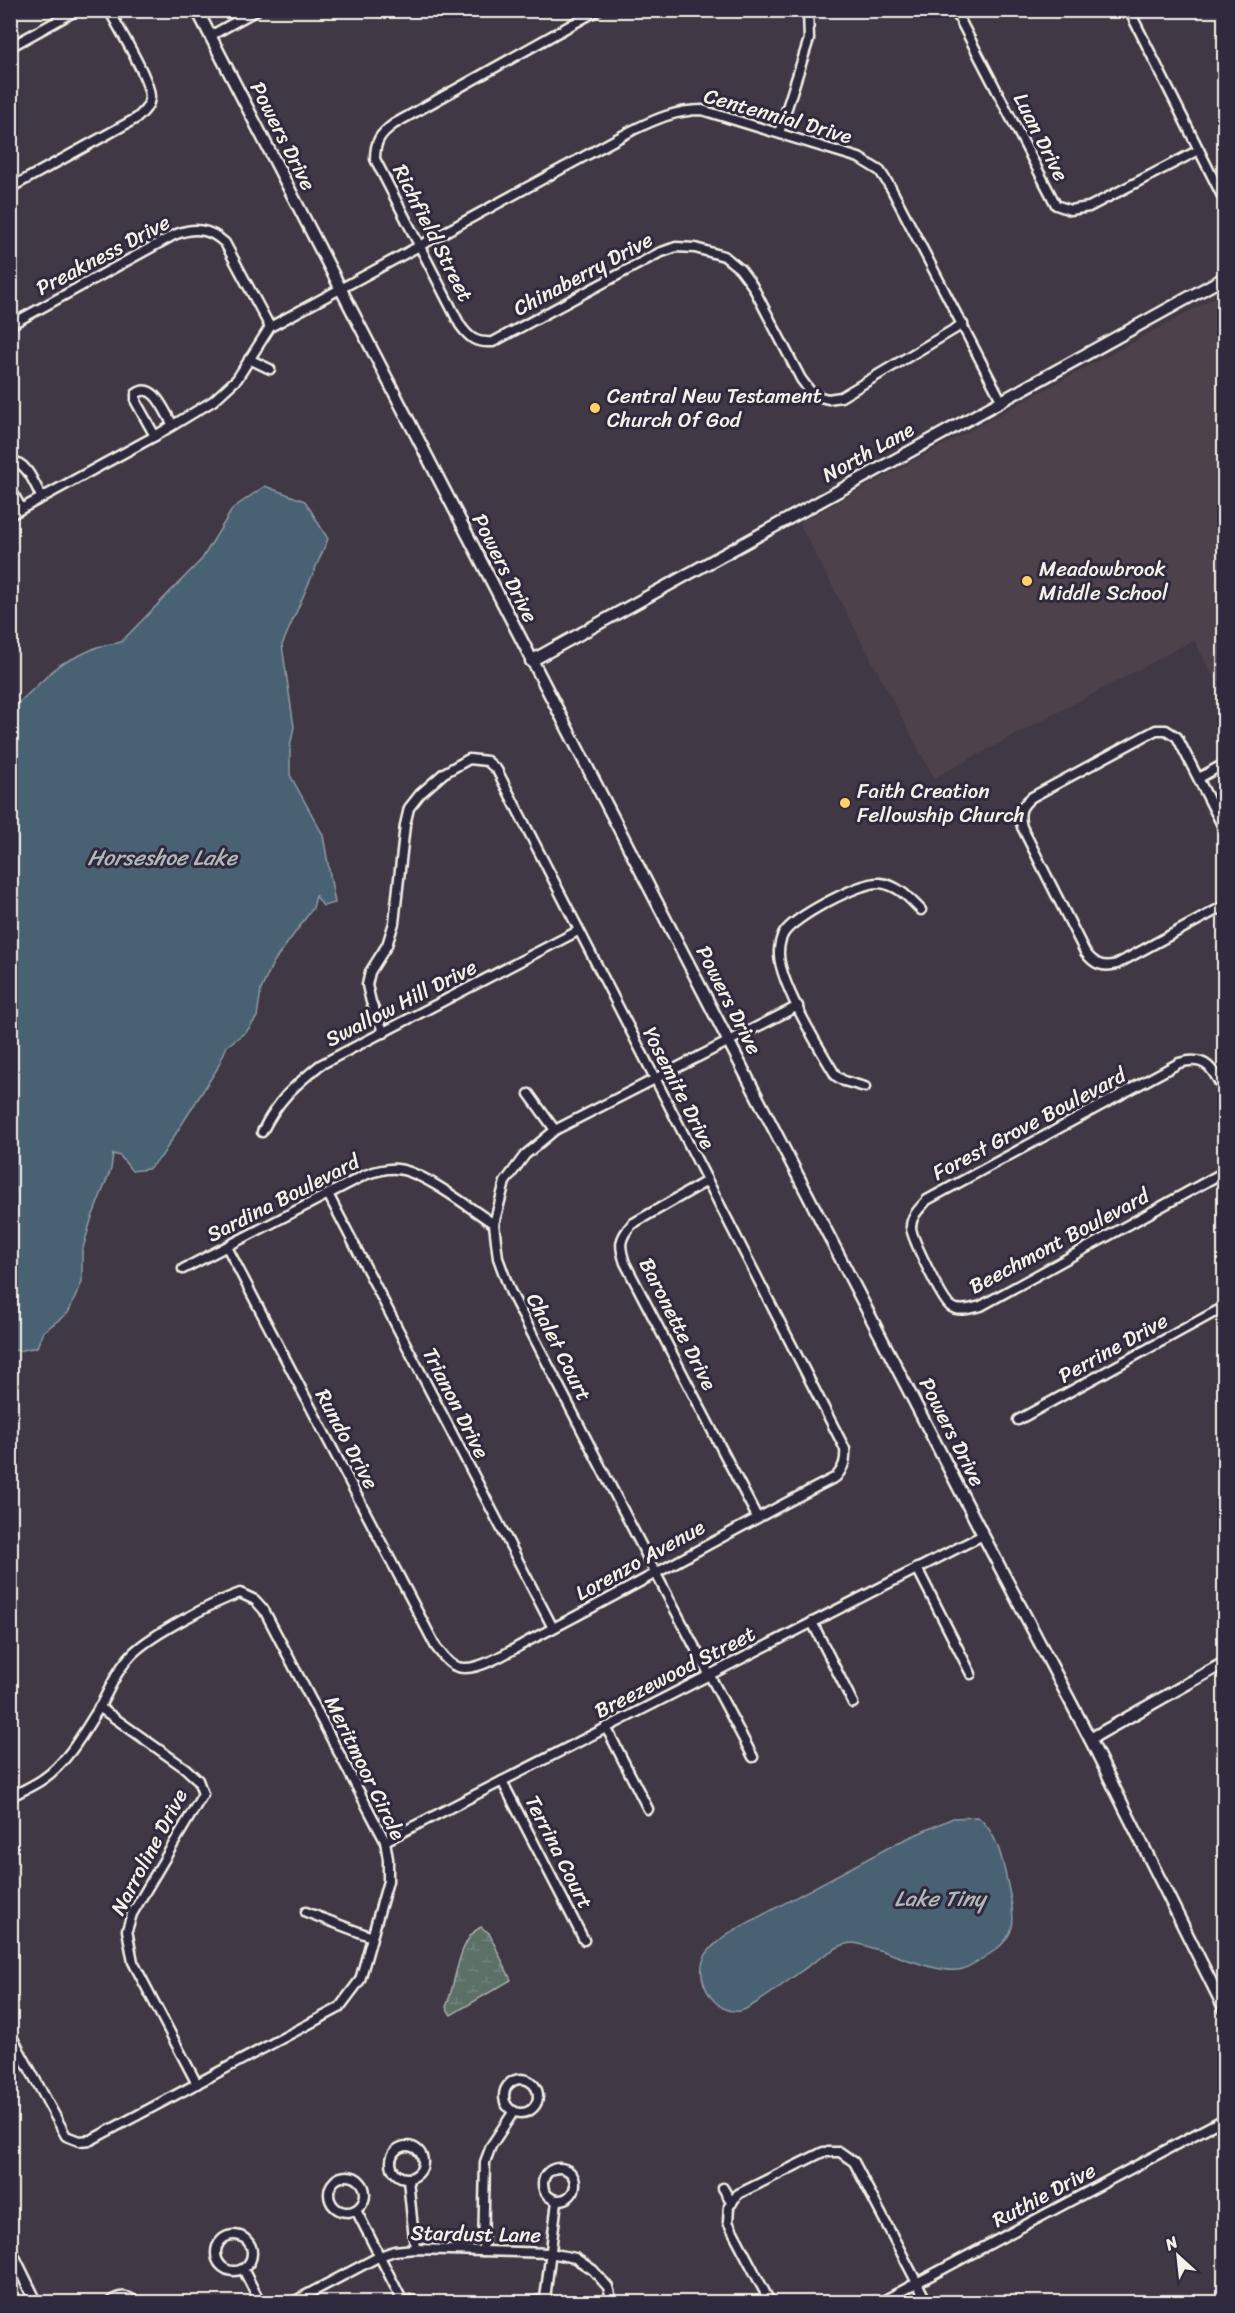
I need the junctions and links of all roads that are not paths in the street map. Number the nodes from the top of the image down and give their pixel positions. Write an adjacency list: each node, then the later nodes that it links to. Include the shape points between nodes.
1 (77, 10): 10 (street)
2 (109, 10): 13 (street, via 147,82 148,106 137,118)
3 (197, 10): 9 (street, Powers Drive)
4 (257, 10): 9 (street)
5 (598, 10): 15 (street, Richfield Street, via 381,134 375,145 375,159)
6 (808, 10): 11 (street, via 808,39)
7 (955, 10): 12 (street, Luan Drive, via 1056,204 1070,210 1089,207)
8 (1129, 10): 12 (street)
9 (210, 36): 17 (street, Powers Drive)
10 (10, 47)
11 (779, 133): 15 (street, Centennial Drive, via 702,110 665,115); 18 (street, Centennial Drive, via 859,158 880,171)
12 (1199, 150): 14 (street)
13 (10, 188)
14 (1224, 200)
15 (420, 245): 17 (street, Centennial Drive); 21 (street, Richfield Street, via 460,325 470,338 480,343)
16 (1224, 278): 24 (street, North Lane)
17 (340, 289): 20 (street, Centennial Drive); 32 (street, Powers Drive)
18 (963, 324): 21 (street, Chinaberry Drive, via 841,397 813,395 741,269 724,256 676,247); 24 (street, Centennial Drive)
19 (10, 326): 20 (street, Preakness Drive, via 174,235 202,229 225,243)
20 (270, 327): 22 (street)
21 (493, 342)
22 (249, 359): 23 (street); 25 (street, via 237,379 213,401)
23 (270, 369)
24 (1001, 400): 32 (street, North Lane)
25 (173, 425): 26 (street); 26 (street, via 154,393 141,390 136,394 136,402)
26 (155, 436): 29 (street)
27 (10, 461): 29 (street, via 24,466)
28 (10, 488): 30 (street)
29 (42, 498): 30 (street)
30 (21, 508): 31 (street)
31 (10, 515)
32 (531, 661): 41 (street, Powers Drive)
33 (1224, 764): 34 (street)
34 (1199, 778): 35 (street); 36 (street, via 1177,736 1167,730 1156,730 1032,798 1022,805 1019,815 1092,962 1106,967 1117,964)
35 (1224, 829)
36 (1224, 906)
37 (921, 910): 39 (street, via 894,886 878,882 852,889 795,920 783,934 779,965)
38 (578, 931): 40 (street, Swallow Hill Drive); 40 (street, Yosemite Drive, via 497,770 487,761 469,759 444,773 409,808 394,923 367,986); 42 (street, Yosemite Drive)
39 (798, 1006): 41 (street, Chalet Court); 43 (street, via 836,1076)
40 (384, 1033): 47 (street, Swallow Hill Drive, via 320,1065 288,1091)
41 (728, 1041): 42 (street, Chalet Court); 59 (street, Powers Drive)
42 (654, 1078): 46 (street, Chalet Court); 49 (street, Yosemite Drive)
43 (864, 1087)
44 (1224, 1092): 53 (street, Forest Grove Boulevard, via 1214,1072 1205,1063 1192,1059 927,1200 910,1225)
45 (529, 1094): 46 (street)
46 (555, 1130): 51 (street, Chalet Court, via 525,1155 505,1182)
47 (262, 1132)
48 (1224, 1172): 53 (street, Beechmont Boulevard, via 981,1306 963,1310 951,1307)
49 (707, 1181): 57 (street, Yosemite Drive); 58 (street, Baronette Drive, via 632,1224 623,1234 620,1248)
50 (328, 1194): 51 (street, Sardina Boulevard, via 365,1175 399,1169 419,1176); 52 (street, Sardina Boulevard); 63 (street, Trianon Drive)
51 (494, 1224): 61 (street, Chalet Court, via 498,1258 510,1291)
52 (227, 1247): 54 (street, Sardina Boulevard); 64 (street, Rundo Drive)
53 (927, 1266)
54 (183, 1269)
55 (1224, 1307): 56 (street, Perrine Drive)
56 (1018, 1420)
57 (845, 1449): 58 (street, Lorenzo Avenue, via 843,1469 836,1477)
58 (757, 1517): 61 (street, Lorenzo Avenue)
59 (983, 1535): 60 (street, Breezewood Street); 71 (street, Powers Drive)
60 (917, 1568): 62 (street, Breezewood Street); 66 (street)
61 (655, 1572): 63 (street, Lorenzo Avenue); 67 (street, Chalet Court)
62 (812, 1622): 67 (street, Breezewood Street); 68 (street)
63 (553, 1628): 64 (street, Lorenzo Avenue, via 478,1666 463,1669 449,1663)
64 (436, 1647)
65 (1224, 1663): 71 (street)
66 (970, 1674)
67 (709, 1675): 70 (street, Breezewood Street); 72 (street, Chalet Court)
68 (853, 1703)
69 (99, 1707): 74 (street, Meritmoor Circle, via 65,1759 44,1779); 76 (street, Meritmoor Circle, via 118,1671 150,1639 240,1593 255,1600 270,1620); 82 (street, Narroline Drive, via 185,1768 198,1780 203,1794 132,1914 127,1930 133,1962)
70 (606, 1727): 73 (street, Breezewood Street); 75 (street)
71 (1090, 1739): 80 (street, Powers Drive)
72 (753, 1757)
73 (502, 1781): 76 (street, Breezewood Street); 79 (street, Terrina Court)
74 (10, 1797)
75 (648, 1809)
76 (385, 1841): 78 (street, Meritmoor Circle, via 388,1881)
77 (306, 1912): 78 (street)
78 (372, 1937): 82 (street, Meritmoor Circle, via 360,1980 339,2008)
79 (584, 1940)
80 (1224, 2008)
81 (10, 2033): 82 (street, Meritmoor Circle, via 66,2136 78,2141 91,2140)
82 (197, 2084)
83 (514, 2111): 83 (street, via 528,2111 537,2102 537,2089 528,2080 515,2080 506,2089 506,2102); 92 (street, via 485,2162)
84 (1224, 2119): 96 (street, Ruthie Drive)
85 (408, 2179): 91 (street)
86 (723, 2188): 88 (street)
87 (556, 2200): 93 (street)
88 (732, 2203): 96 (street, via 738,2194 823,2152 840,2151 854,2163); 110 (street, via 728,2222)
89 (356, 2210): 89 (street, via 365,2200 364,2186 353,2177 339,2178 330,2189 331,2203 342,2212); 94 (street)
90 (10, 2248): 100 (street)
91 (415, 2249): 92 (street, Stardust Lane); 94 (street, Stardust Lane)
92 (483, 2251): 93 (street, Stardust Lane)
93 (550, 2253): 98 (street); 109 (street, Stardust Lane, via 575,2258 593,2270 608,2287)
94 (380, 2256): 104 (street, Stardust Lane); 105 (street)
95 (243, 2270): 95 (street, via 252,2259 251,2245 240,2236 226,2237 217,2248 218,2262 229,2271); 103 (street)
96 (917, 2283): 111 (street, Ruthie Drive); 112 (street)
97 (10, 2294): 99 (street)
98 (545, 2299): 107 (street); 108 (street)
99 (15, 2302)
100 (36, 2302)
101 (110, 2302): 102 (street, via 121,2296)
102 (135, 2302)
103 (260, 2302)
104 (293, 2302)
105 (403, 2302): 106 (street)
106 (420, 2302)
107 (531, 2302)
108 (555, 2302)
109 (612, 2302)
110 (770, 2302)
111 (881, 2302)
112 (927, 2302)

